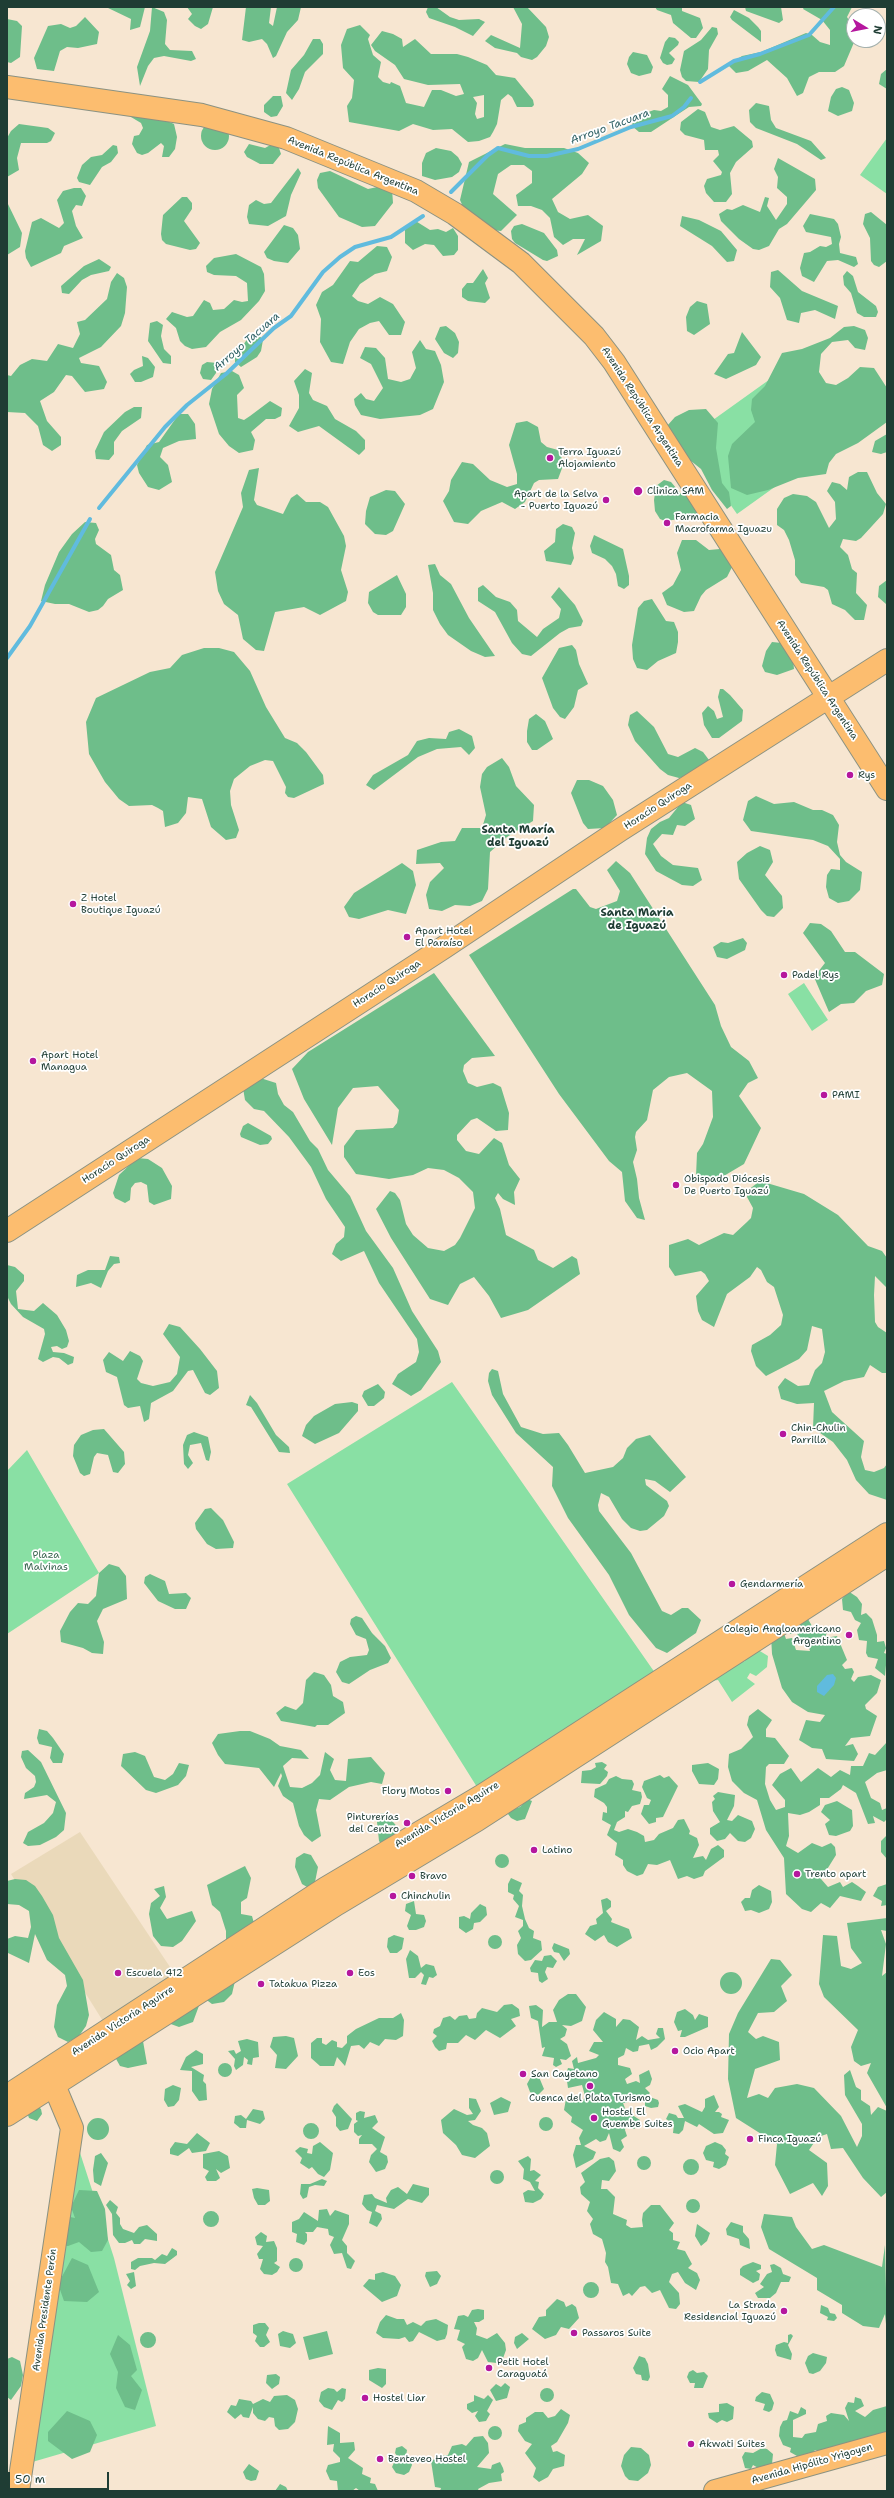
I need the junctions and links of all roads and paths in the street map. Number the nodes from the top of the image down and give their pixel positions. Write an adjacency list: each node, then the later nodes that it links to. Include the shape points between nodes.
1 (7, 87): 3 (main road, Avenida República Argentina, via 202,115 286,138 416,191 454,214 521,263 594,336 614,362)
2 (887, 660): 3 (main road, Horacio Quiroga)
3 (828, 697): 4 (main road, Avenida República Argentina); 5 (main road, Horacio Quiroga)
4 (887, 789)
5 (7, 1231)
6 (887, 1534): 9 (main road, Avenida Victoria Aguirre, via 483,1795 326,1888)
7 (887, 1555): 8 (main road, Avenida Victoria Aguirre, via 477,1820 336,1904)
8 (54, 2085): 10 (main road, Avenida Victoria Aguirre); 12 (main road, Avenida Presidente Perón, via 72,2128)
9 (7, 2096)
10 (7, 2116)
11 (887, 2443): 13 (main road, Avenida Hipólito Yrigoyen)
12 (18, 2491)
13 (715, 2491)

